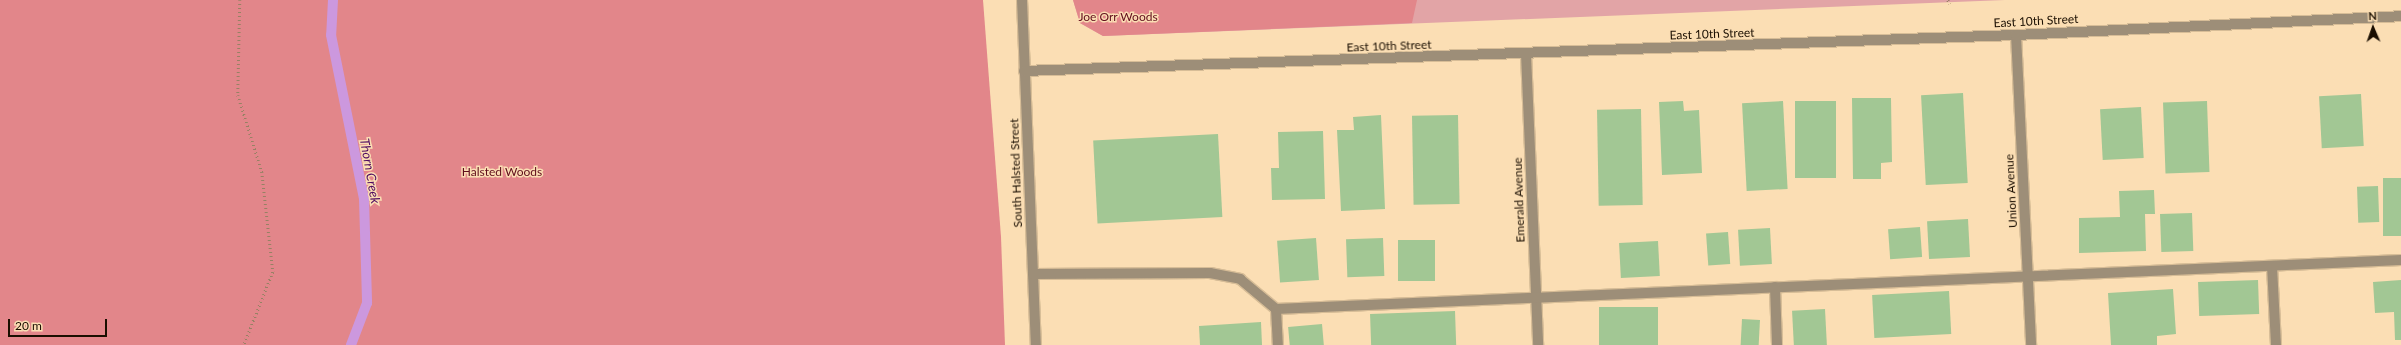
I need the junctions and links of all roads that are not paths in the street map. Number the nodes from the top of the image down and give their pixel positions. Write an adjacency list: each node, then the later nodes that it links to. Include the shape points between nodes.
1 (1022, 0): 5 (street, South Halsted Street)
2 (2401, 16): 3 (street, East 10th Street)
3 (2016, 35): 4 (street, East 10th Street); 9 (street, Union Avenue)
4 (1526, 54): 5 (street, East 10th Street); 11 (street, Emerald Avenue)
5 (1024, 71): 8 (street, South Halsted Street)
6 (2401, 260): 7 (street)
7 (2272, 266): 9 (street); 18 (street)
8 (1033, 274): 12 (street, via 1210,273 1240,279); 13 (street, South Halsted Street)
9 (2028, 276): 10 (street); 17 (street, Union Avenue)
10 (1775, 287): 11 (street); 16 (street)
11 (1536, 298): 12 (street); 15 (street, Emerald Avenue)
12 (1276, 309): 14 (street)
13 (1036, 345)
14 (1278, 345)
15 (1538, 345)
16 (1777, 345)
17 (2031, 345)
18 (2276, 345)

